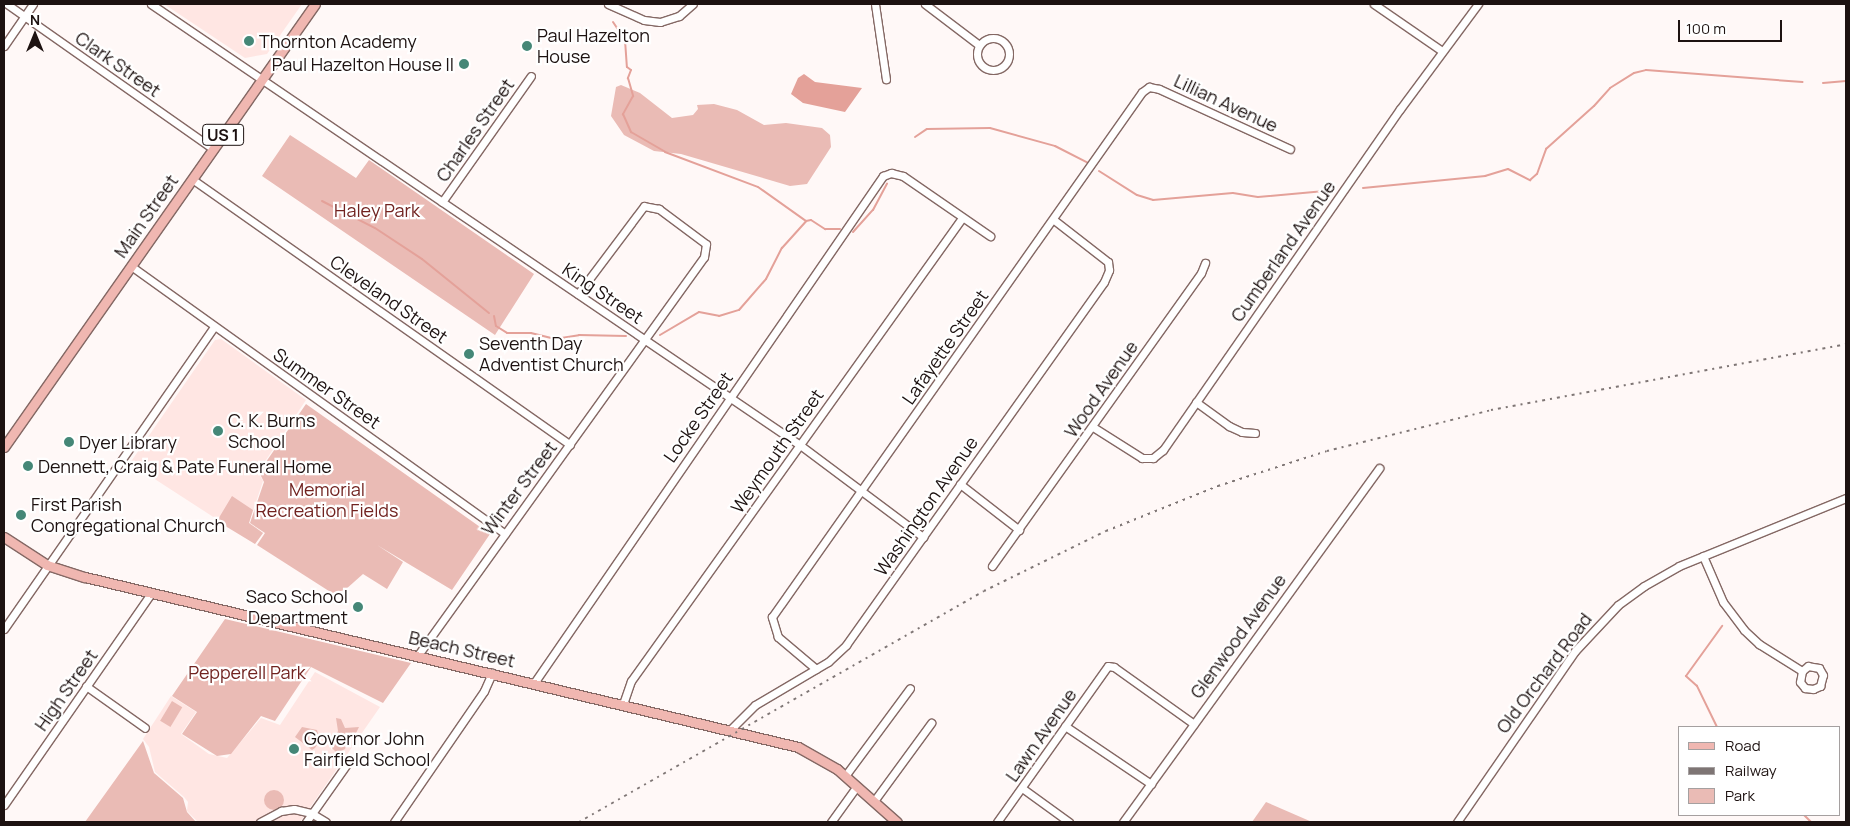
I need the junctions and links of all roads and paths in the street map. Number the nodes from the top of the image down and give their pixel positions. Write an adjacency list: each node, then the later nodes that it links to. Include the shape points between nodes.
1 (7, 4): 11 (street, Clark Street)
2 (33, 4): 11 (street)
3 (151, 4): 16 (street, King Street)
4 (315, 4): 16 (main road, Main Street / US 1)
5 (608, 4): 6 (street, via 644,20 660,22 679,16)
6 (693, 4)
7 (875, 4): 17 (street)
8 (925, 4): 12 (street)
9 (1374, 4): 14 (street)
10 (1478, 4): 14 (street, Cumberland Avenue)
11 (24, 16): 13 (street); 19 (street, Clark Street)
12 (979, 45): 12 (street, via 990,38 1003,41 1009,52 1007,63 996,70 983,67 977,58)
13 (4, 46)
14 (1442, 51): 32 (street, Cumberland Avenue)
15 (531, 76): 22 (street, Charles Street)
16 (263, 78): 19 (main road, Main Street / US 1); 22 (street, King Street)
17 (886, 79)
18 (1149, 87): 20 (street, Lillian Avenue, via 1159,88); 24 (street, Lafayette Street, via 1139,95)
19 (213, 149): 21 (main road, Main Street / US 1)
20 (1290, 150)
21 (192, 179): 27 (main road, Main Street / US 1); 36 (street, Cleveland Street)
22 (442, 202): 28 (street, King Street)
23 (962, 218): 25 (street); 31 (street, Locke Street, via 904,176 891,173 880,179); 37 (street, Weymouth Street)
24 (1054, 220): 39 (street, Washington Avenue, via 1098,252 1109,265 1104,282); 40 (street, Lafayette Street)
25 (990, 236)
26 (1205, 263): 33 (street, Wood Avenue, via 1202,273)
27 (131, 266): 29 (street, Summer Street); 35 (main road, Main Street / US 1)
28 (578, 294): 30 (street, King Street); 30 (street, Winter Street, via 640,208 647,205 659,209 700,238 706,250)
29 (214, 327): 43 (street, Summer Street); 47 (street)
30 (644, 339): 31 (street, King Street); 36 (street, Winter Street, via 591,409)
31 (729, 397): 37 (street, King Street); 55 (street, Locke Street)
32 (1196, 402): 33 (street, Cumberland Avenue, via 1163,450 1150,458 1134,454); 34 (street, via 1229,426)
33 (1093, 427): 42 (street, Wood Avenue)
34 (1255, 433)
35 (4, 445)
36 (570, 445): 43 (street, Winter Street)
37 (800, 445): 40 (street, King Street); 58 (street, Weymouth Street, via 631,681)
38 (1379, 468): 60 (street, Glenwood Avenue)
39 (960, 484): 42 (street); 45 (street, Washington Avenue)
40 (862, 491): 45 (street, King Street); 52 (street, Lafayette Street, via 774,614 773,627 782,642)
41 (1846, 498): 46 (street, Old Orchard Road)
42 (1019, 530): 48 (street, Wood Avenue)
43 (506, 534): 51 (street, Winter Street)
44 (4, 537): 47 (main road, Beach Street)
45 (923, 537): 52 (street, Washington Avenue, via 846,645)
46 (1703, 556): 53 (street, via 1723,602 1738,624 1759,644); 81 (street, Old Orchard Road, via 1644,586 1598,624 1575,651)
47 (47, 566): 49 (main road, Beach Street); 50 (street)
48 (992, 566)
49 (152, 592): 51 (main road, Beach Street); 56 (street, High Street)
50 (4, 629)
51 (418, 655): 54 (main road, Beach Street)
52 (816, 669): 63 (street, Washington Avenue, via 755,705)
53 (1802, 670)
54 (492, 673): 55 (main road, Beach Street); 75 (street, via 484,691)
55 (534, 683): 58 (main road, Beach Street)
56 (86, 686): 62 (street); 70 (street, High Street)
57 (910, 688): 65 (street)
58 (623, 704): 63 (main road, Beach Street)
59 (931, 723): 69 (street)
60 (1194, 724): 61 (street, Lawn Avenue, via 1110,666); 66 (street, Glenwood Avenue)
61 (1065, 726): 66 (street); 68 (street, Lawn Avenue)
62 (145, 728)
63 (730, 730): 65 (main road, Beach Street, via 804,749)
64 (349, 761): 71 (street)
65 (845, 776): 67 (main road, Beach Street)
66 (1150, 784): 80 (street, Glenwood Avenue)
67 (857, 786): 69 (main road, Beach Street); 76 (street)
68 (1022, 788): 78 (street, Lawn Avenue); 79 (street)
69 (874, 801): 77 (main road, Beach Street)
70 (4, 805)
71 (312, 813): 72 (street, via 290,809); 73 (street); 74 (street)
72 (260, 822)
73 (306, 822)
74 (326, 822)
75 (394, 822)
76 (831, 822)
77 (897, 822)
78 (997, 822)
79 (1069, 822)
80 (1123, 822)
81 (1457, 822)

